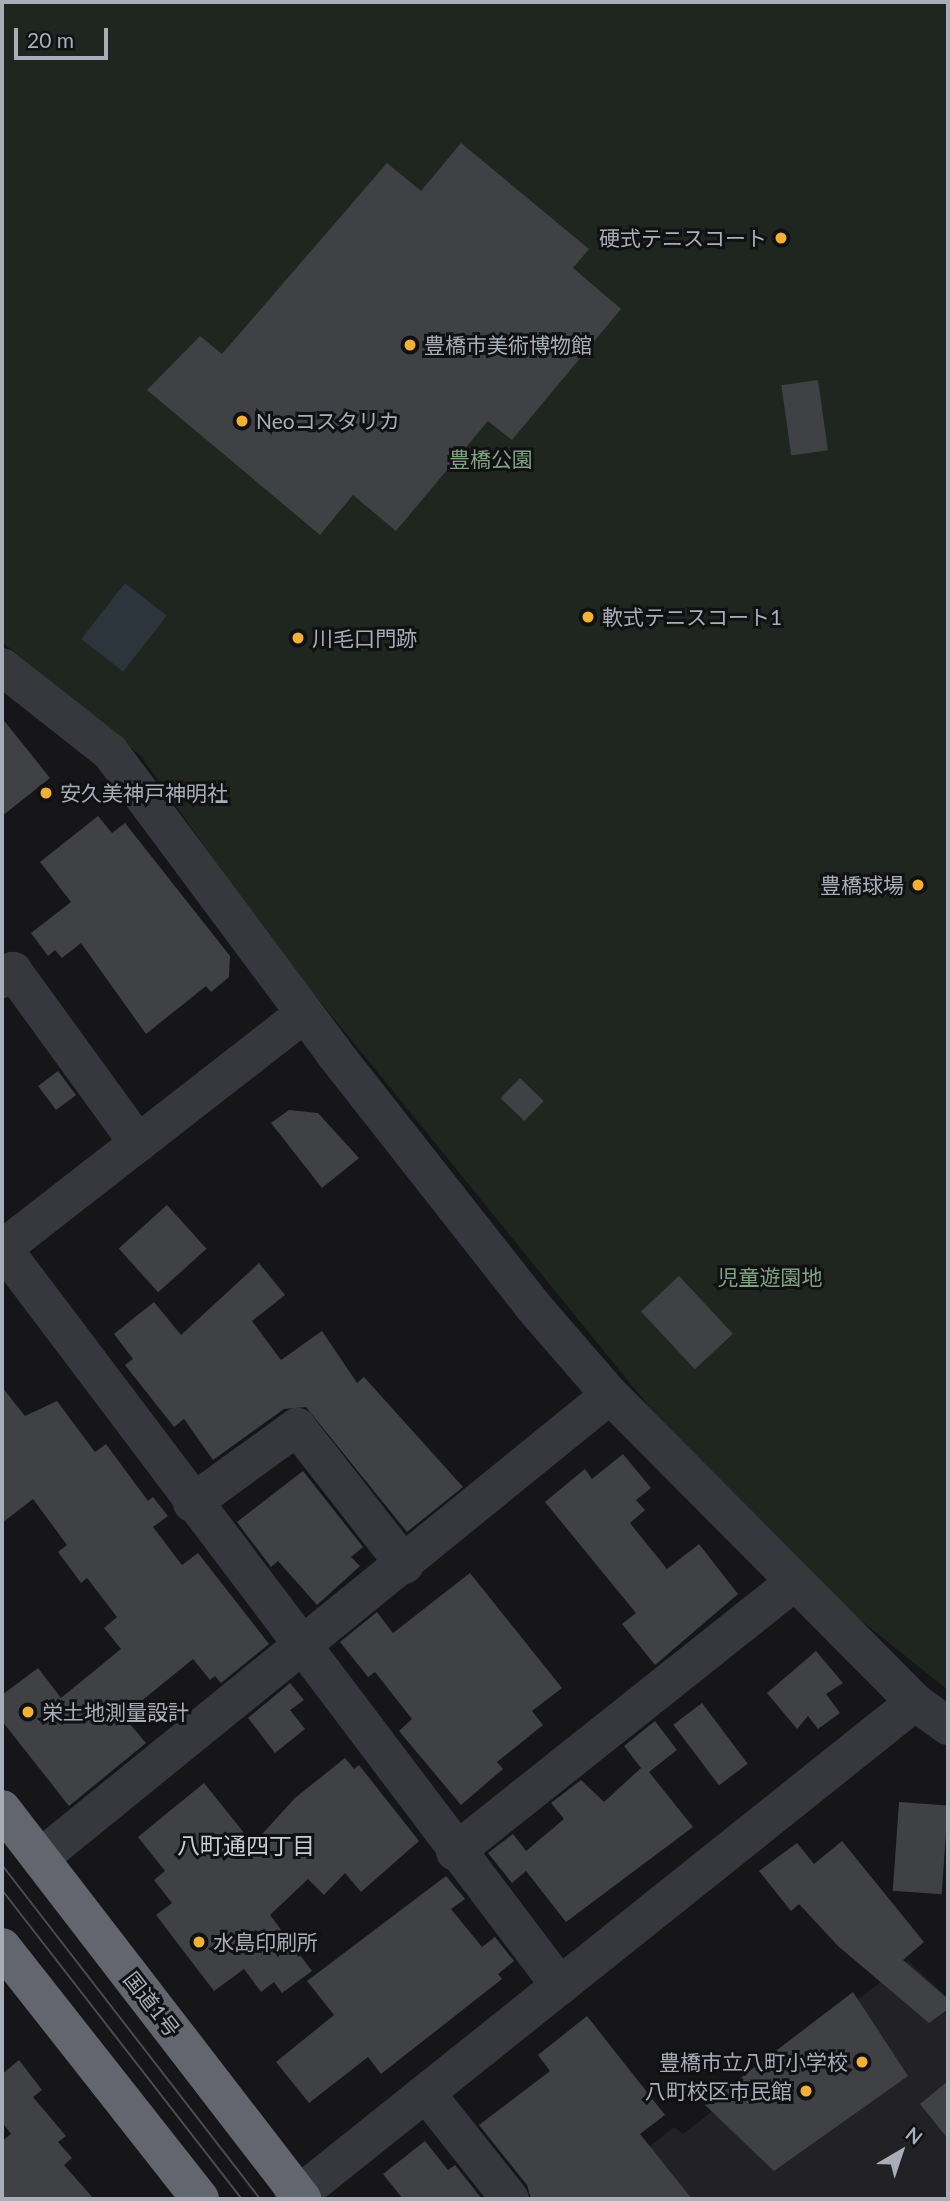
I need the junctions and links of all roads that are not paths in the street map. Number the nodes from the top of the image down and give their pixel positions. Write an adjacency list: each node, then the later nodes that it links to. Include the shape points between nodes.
1 (2, 667): 3 (street, via 110,752)
2 (2, 979): 4 (street, via 13,971)
3 (304, 1014): 4 (street); 6 (street, via 532,1306)
4 (138, 1143): 5 (street)
5 (2, 1248): 7 (street)
6 (610, 1395): 8 (street); 9 (street)
7 (192, 1503): 8 (street, via 297,1427); 10 (street)
8 (405, 1565): 10 (street)
9 (795, 1582): 11 (street); 14 (street)
10 (300, 1645): 14 (street); 15 (street)
11 (915, 1702): 12 (street); 17 (street)
12 (948, 1726)
13 (2, 1809): 15 (highway, 国道1号)
14 (455, 1852): 17 (street)
15 (40, 1858): 19 (highway, 国道1号)
16 (2, 1947): 20 (highway)
17 (560, 1986): 18 (street)
18 (426, 2093): 19 (street); 21 (street)
19 (298, 2198)
20 (200, 2199)
21 (510, 2199)

